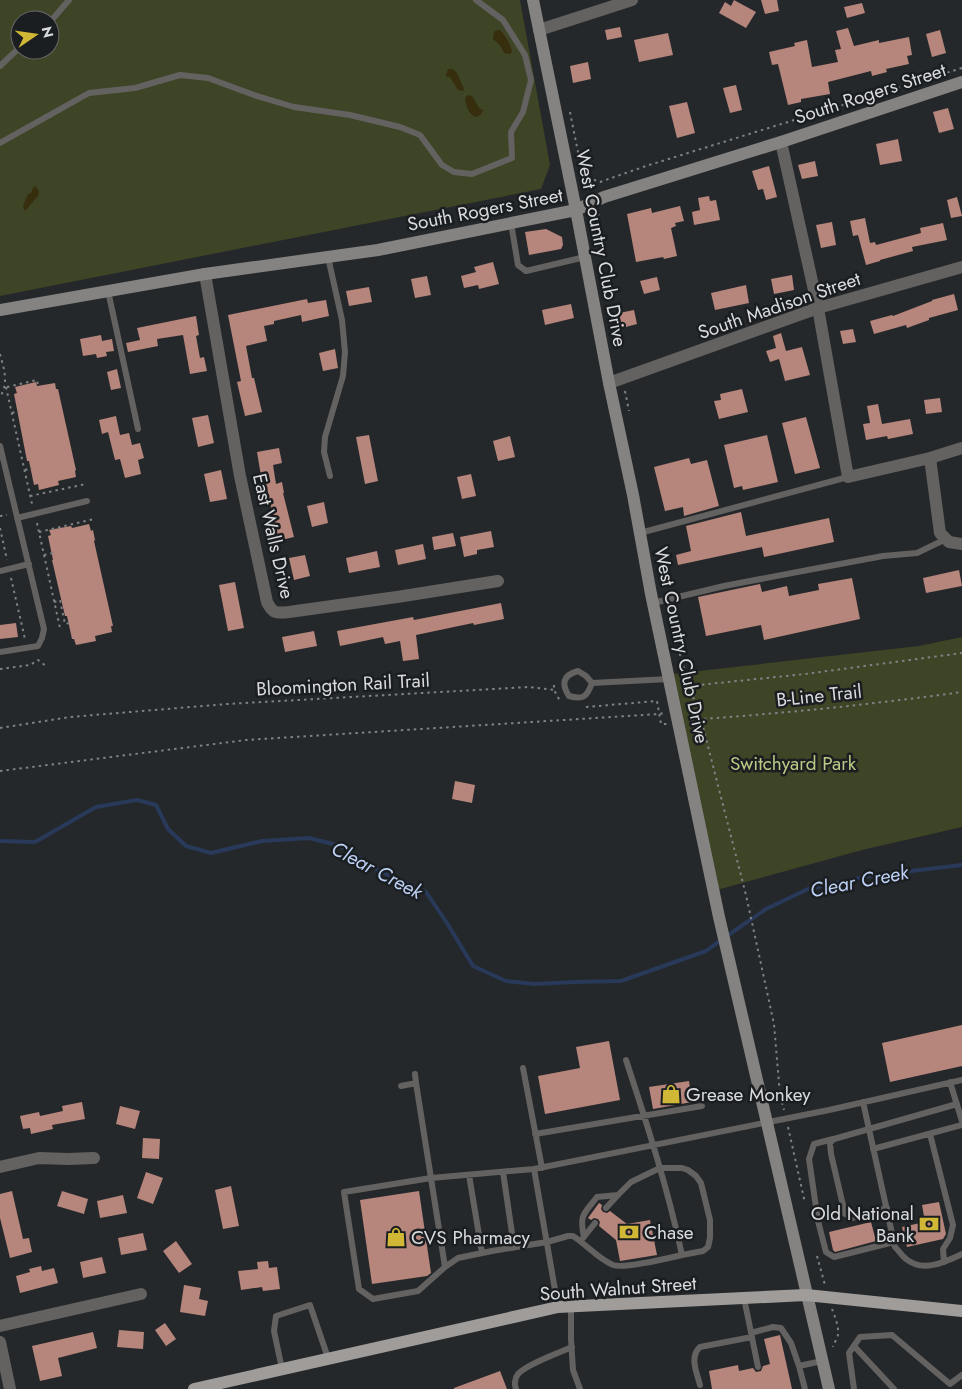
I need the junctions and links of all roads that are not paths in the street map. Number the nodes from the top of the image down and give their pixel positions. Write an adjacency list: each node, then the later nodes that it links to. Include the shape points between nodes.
1 (69, 0): 5 (lane)
2 (476, 0): 11 (lane, via 503,20 525,55 531,80 523,112 511,132 512,158 472,174 454,172 442,165 420,135 400,127 350,115 294,107 208,78 180,75 135,88 90,93)
3 (533, 0): 6 (main road, West Country Club Drive)
4 (632, 0): 6 (street)
5 (60, 10)
6 (539, 30): 12 (main road, West Country Club Drive)
7 (10, 56): 8 (lane)
8 (0, 66)
9 (962, 82): 10 (main road, South Rogers Street)
10 (781, 142): 12 (main road, South Rogers Street, via 604,197); 19 (street)
11 (0, 143)
12 (576, 210): 13 (main road, South Rogers Street); 15 (main road, West Country Club Drive)
13 (511, 223): 14 (main road, South Rogers Street); 15 (lane, via 518,265 526,271)
14 (328, 257): 17 (main road, South Rogers Street); 26 (lane, via 342,320 345,352 343,376 325,438 324,452)
15 (585, 257): 21 (main road, West Country Club Drive)
16 (962, 267): 19 (street, South Madison Street)
17 (205, 274): 18 (main road, South Rogers Street); 35 (street, East Walls Drive, via 240,476 271,610 289,612)
18 (108, 291): 20 (main road, South Rogers Street); 22 (lane)
19 (818, 308): 21 (street, South Madison Street); 27 (street)
20 (0, 310)
21 (609, 383): 30 (main road, West Country Club Drive)
22 (138, 429)
23 (0, 446): 29 (lane)
24 (962, 448): 25 (street)
25 (930, 458): 27 (street); 31 (street, via 940,533)
26 (330, 476)
27 (848, 477): 30 (lane)
28 (87, 501): 29 (lane)
29 (17, 518): 33 (lane)
30 (640, 533): 36 (main road, West Country Club Drive)
31 (946, 539): 32 (street); 36 (lane, via 917,553 883,556)
32 (962, 544)
33 (28, 564): 34 (lane); 37 (lane, via 44,629 42,638 38,646)
34 (0, 571)
35 (498, 581)
36 (653, 602): 38 (main road, West Country Club Drive)
37 (0, 652)
38 (669, 679): 39 (lane); 52 (main road, West Country Club Drive)
39 (592, 683): 39 (lane, via 584,697 569,696 564,689 565,679 578,671)
40 (626, 1060): 50 (lane)
41 (523, 1068): 55 (lane)
42 (415, 1074): 45 (lane)
43 (962, 1080): 44 (lane)
44 (950, 1082): 47 (lane); 48 (lane)
45 (416, 1084): 46 (lane); 67 (lane)
46 (401, 1086)
47 (863, 1102): 52 (lane); 54 (lane)
48 (957, 1104): 51 (lane); 54 (lane)
49 (702, 1106): 50 (lane)
50 (644, 1116): 55 (lane); 58 (lane)
51 (962, 1121)
52 (766, 1122): 58 (lane); 82 (main road, West Country Club Drive)
53 (962, 1125): 56 (lane)
54 (869, 1130): 57 (lane); 59 (lane)
55 (535, 1134): 62 (lane)
56 (930, 1134): 59 (lane); 79 (lane, via 953,1225 943,1249)
57 (834, 1139): 70 (lane, via 830,1143 831,1154 845,1214 852,1218); 74 (lane, via 814,1144 809,1159 826,1252 834,1257)
58 (653, 1145): 62 (lane); 63 (lane)
59 (873, 1149): 70 (lane)
60 (94, 1158): 61 (street, via 39,1158)
61 (0, 1167)
62 (542, 1168): 64 (lane)
63 (660, 1168): 68 (lane, via 631,1182); 78 (lane); 78 (lane, via 688,1170 701,1183 710,1220 708,1247 704,1252)
64 (534, 1169): 65 (lane); 73 (lane)
65 (503, 1172): 66 (lane); 75 (lane)
66 (469, 1175): 67 (lane); 76 (lane)
67 (431, 1178): 80 (lane); 80 (lane, via 344,1192 359,1289 373,1300 418,1291)
68 (618, 1195): 69 (lane); 72 (lane, via 597,1197 582,1217)
69 (606, 1208)
70 (887, 1208): 74 (lane)
71 (595, 1223): 72 (lane)
72 (582, 1239): 73 (lane, via 568,1236); 78 (lane, via 606,1262 616,1266)
73 (547, 1242): 75 (lane); 84 (lane)
74 (894, 1242): 79 (lane, via 905,1259 916,1266)
75 (514, 1247): 76 (lane)
76 (482, 1253): 80 (lane, via 458,1258)
77 (962, 1254): 79 (lane)
78 (682, 1255)
79 (944, 1262)
80 (445, 1267)
81 (141, 1294): 86 (street)
82 (806, 1295): 83 (main road, South Walnut Street); 85 (main road, South Walnut Street); 92 (main road, West Country Club Drive)
83 (744, 1298): 84 (main road, South Walnut Street); 87 (lane)
84 (565, 1307): 90 (lane); 91 (main road, South Walnut Street)
85 (962, 1311)
86 (0, 1326)
87 (752, 1335): 93 (lane, via 773,1327 780,1328 791,1343); 94 (lane); 97 (lane, via 700,1347 694,1356)
88 (0, 1342): 98 (street)
89 (854, 1346): 96 (lane, via 860,1337 892,1335 950,1384); 104 (lane, via 849,1353); 105 (lane)
90 (572, 1347): 100 (lane, via 526,1368 517,1375); 101 (lane)
91 (328, 1358): 95 (main road, South Walnut Street); 95 (lane, via 310,1305 276,1316 274,1331)
92 (822, 1360): 93 (lane); 103 (main road, West Country Club Drive)
93 (799, 1366): 102 (lane)
94 (758, 1367)
95 (282, 1369): 99 (main road, South Walnut Street)
96 (962, 1375)
97 (700, 1386)
98 (10, 1389)
99 (194, 1389)
100 (516, 1389)
101 (580, 1389)
102 (805, 1389)
103 (829, 1389)
104 (854, 1389)
105 (894, 1389)

